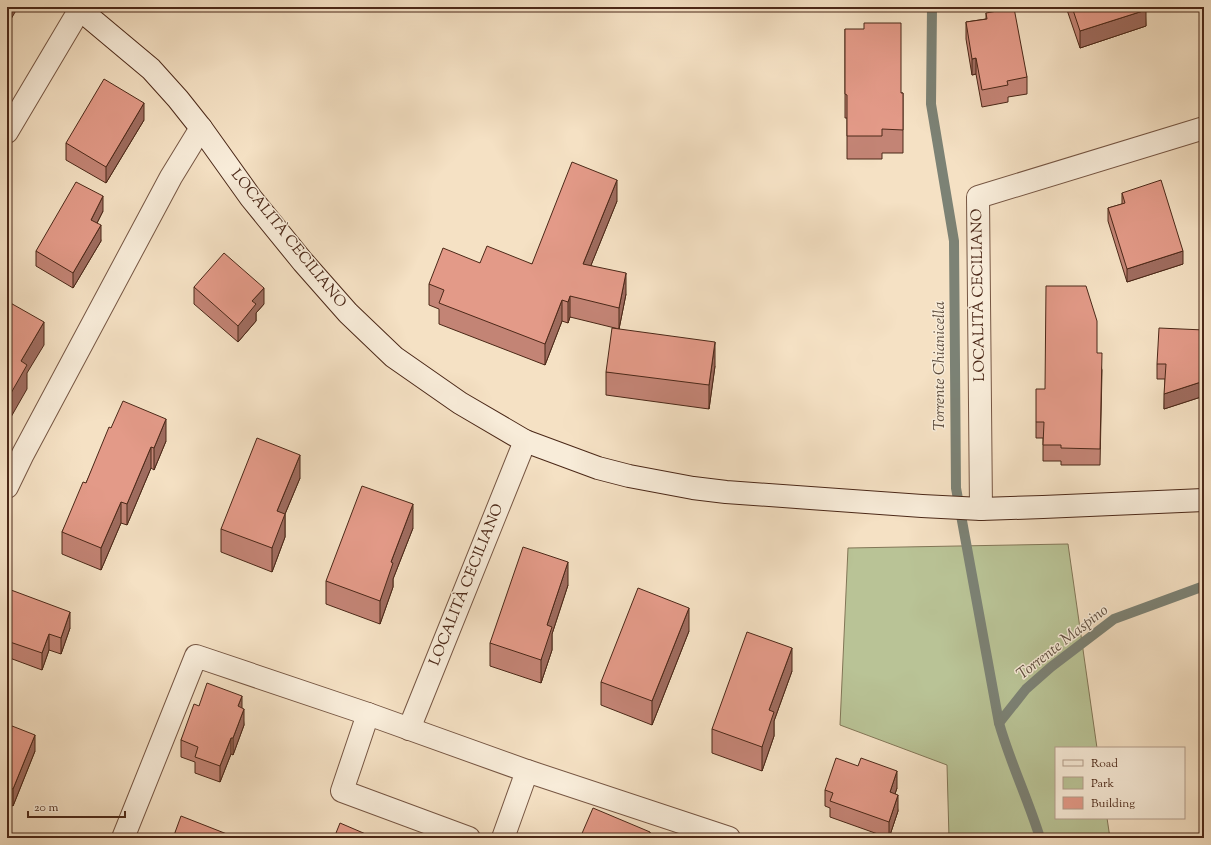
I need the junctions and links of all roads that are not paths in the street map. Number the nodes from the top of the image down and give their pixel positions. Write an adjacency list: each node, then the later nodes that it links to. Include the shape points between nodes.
1 (79, 8): 2 (street, LOCALITÀ CECILIANO, via 151,69); 4 (street)
2 (200, 128): 5 (street, LOCALITÀ CECILIANO, via 251,198 348,313 394,357 460,403); 6 (street, via 171,177)
3 (1204, 128): 8 (street, LOCALITÀ CECILIANO, via 978,197)
4 (7, 132)
5 (525, 441): 8 (street, LOCALITÀ CECILIANO, via 598,468 693,488); 10 (street, LOCALITÀ CECILIANO)
6 (7, 487)
7 (1204, 500): 8 (street, LOCALITÀ CECILIANO)
8 (981, 509)
9 (368, 714): 10 (street); 12 (street, via 196,656); 13 (street, via 342,791)
10 (409, 729): 11 (street)
11 (527, 771): 14 (street); 15 (street)
12 (124, 838)
13 (469, 838)
14 (503, 838)
15 (729, 838)

